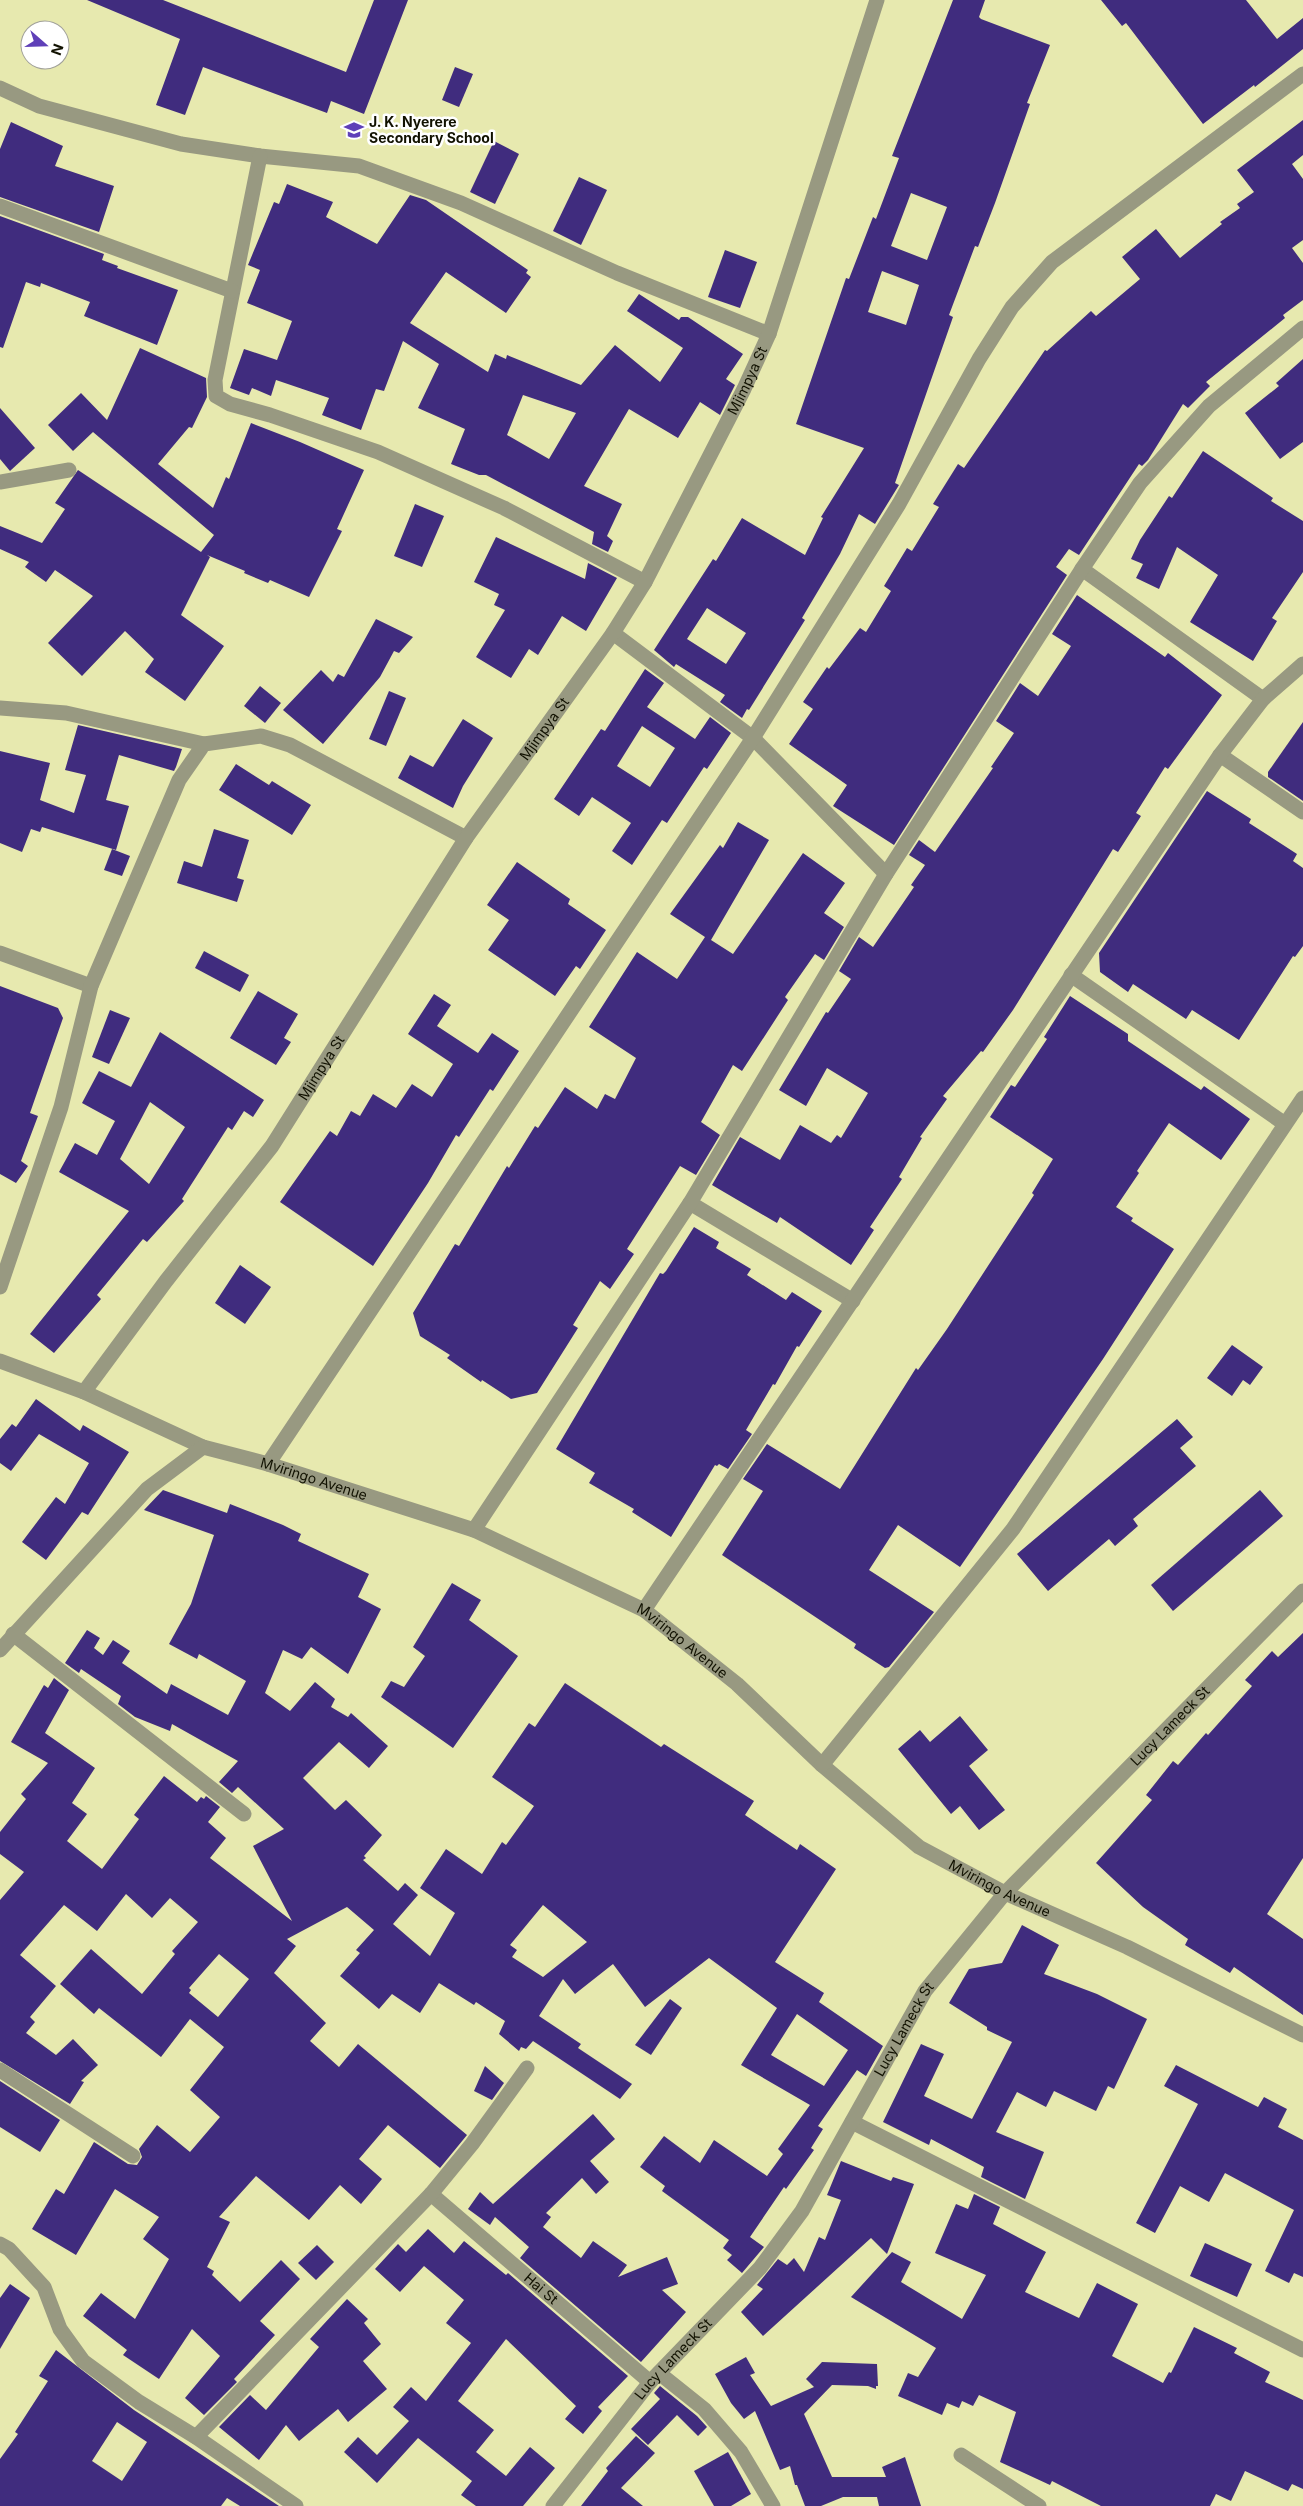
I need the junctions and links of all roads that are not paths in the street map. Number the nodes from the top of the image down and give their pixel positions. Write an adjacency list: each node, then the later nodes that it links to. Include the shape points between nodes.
1 (877, 0): 8 (street, Mjimpya St)
2 (1303, 74): 17 (street, via 1052,262 1012,307 979,359 899,504)
3 (0, 88): 4 (street, via 39,106 181,144)
4 (260, 156): 6 (street); 8 (street, via 349,165 368,170 461,203 617,273)
5 (0, 206): 6 (street)
6 (232, 291): 12 (street, via 215,380 216,396 230,404 270,414 378,452 504,508)
7 (1303, 328): 11 (street, via 1209,406 1140,483)
8 (769, 334): 12 (street, Mjimpya St)
9 (69, 470): 10 (street)
10 (0, 482)
11 (1082, 569): 15 (street); 22 (street)
12 (645, 582): 13 (street, Mjimpya St)
13 (614, 633): 17 (street); 21 (street, Mjimpya St)
14 (1303, 664): 15 (street)
15 (1263, 699): 19 (street)
16 (0, 708): 18 (street, via 66,713)
17 (753, 738): 22 (street); 34 (street)
18 (204, 744): 21 (street, via 261,736 290,745); 25 (street, via 179,780)
19 (1220, 755): 20 (street); 24 (street)
20 (1303, 812)
21 (466, 838): 32 (street, Mjimpya St, via 272,1146)
22 (886, 874): 28 (street)
23 (0, 953): 25 (street)
24 (1071, 975): 27 (street); 30 (street)
25 (92, 986): 29 (street, via 61,1108)
26 (1303, 1098): 27 (street)
27 (1286, 1124): 40 (street, via 1013,1529)
28 (690, 1203): 30 (street); 35 (street)
29 (0, 1287)
30 (854, 1301): 37 (street)
31 (0, 1361): 32 (street, Mviringo Avenue)
32 (84, 1392): 33 (street, Mviringo Avenue)
33 (203, 1447): 34 (street, Mviringo Avenue); 38 (street, via 147,1489)
34 (268, 1464): 35 (street, Mviringo Avenue)
35 (474, 1530): 37 (street, Mviringo Avenue)
36 (1303, 1591): 42 (street, Lucy Lameck St)
37 (644, 1610): 40 (street, Mviringo Avenue, via 737,1684)
38 (13, 1634): 39 (street); 41 (street)
39 (0, 1650)
40 (822, 1765): 42 (street, Mviringo Avenue, via 919,1847)
41 (244, 1814)
42 (1005, 1893): 43 (street, Mviringo Avenue, via 1127,1947); 46 (street, Lucy Lameck St, via 925,1991)
43 (1303, 2035)
44 (527, 2068): 48 (street)
45 (0, 2070): 47 (street)
46 (852, 2122): 50 (street); 51 (street, Lucy Lameck St, via 802,2211 760,2268)
47 (133, 2156)
48 (431, 2194): 51 (street, Hai St); 52 (street)
49 (0, 2244): 52 (street, via 9,2249 44,2287 60,2329 83,2361 139,2402)
50 (1303, 2350)
51 (655, 2378): 55 (street, Lucy Lameck St); 56 (street, Hai St, via 704,2409 735,2445)
52 (196, 2437): 54 (street)
53 (961, 2455): 57 (street)
54 (296, 2506)
55 (553, 2506)
56 (773, 2506)
57 (1039, 2506)

